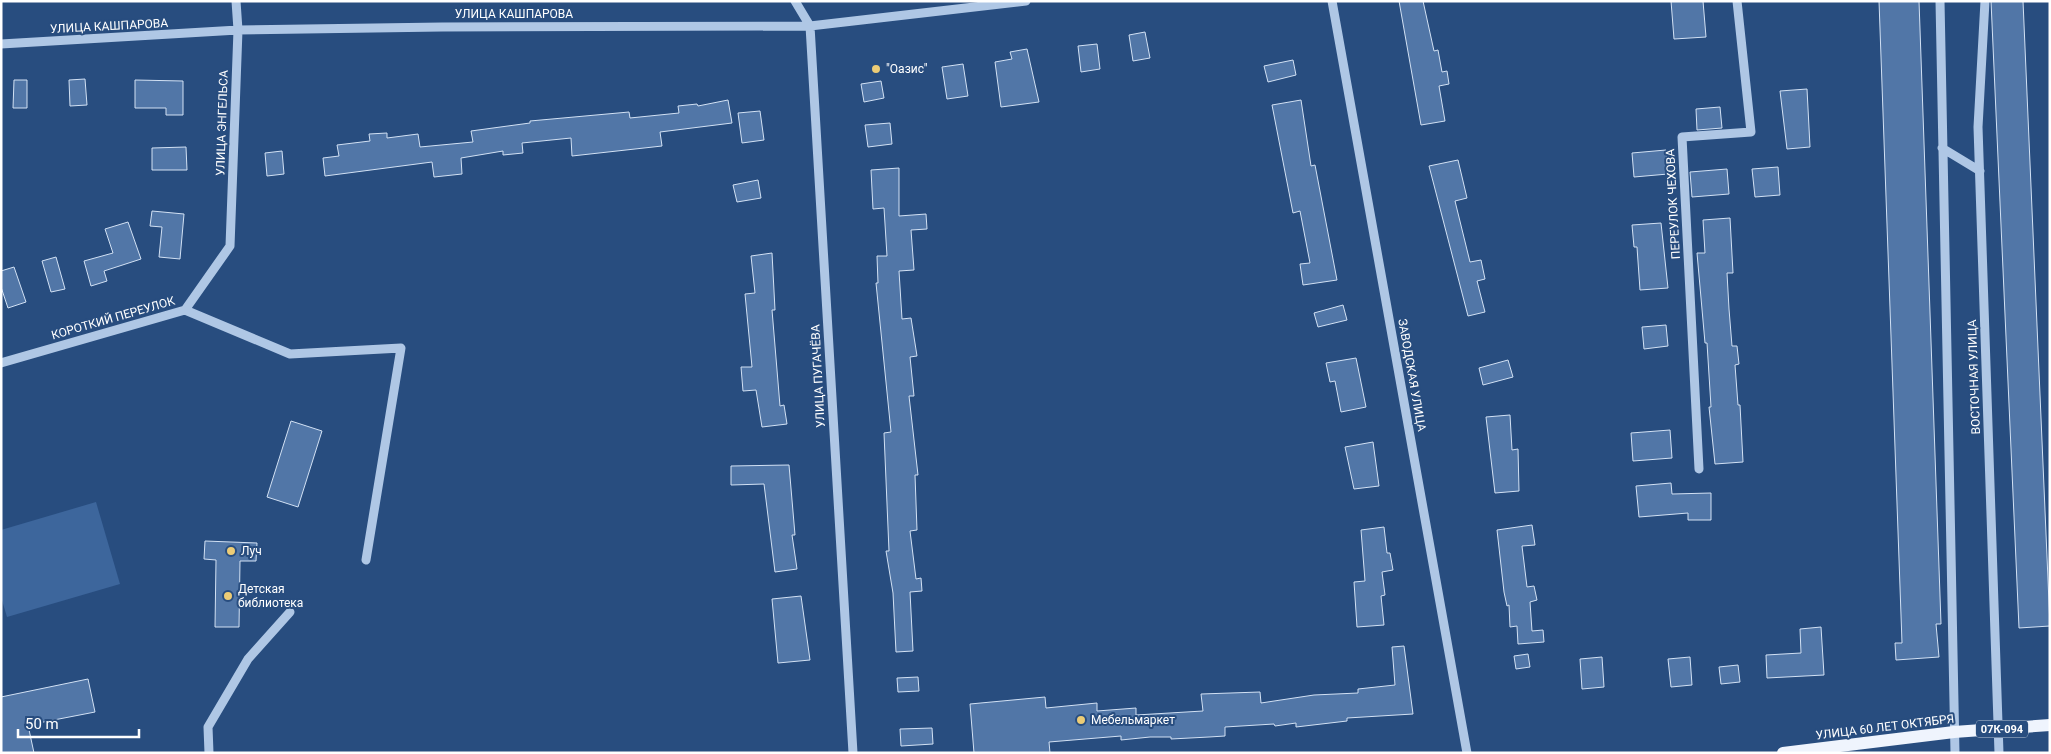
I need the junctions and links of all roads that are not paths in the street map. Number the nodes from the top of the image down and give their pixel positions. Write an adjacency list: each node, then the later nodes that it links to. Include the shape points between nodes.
1 (236, 1): 9 (street, УЛИЦА ЭНГЕЛЬСА)
2 (795, 1): 8 (street, УЛИЦА ПУГАЧЁВА)
3 (1026, 1): 8 (street, УЛИЦА КАШПАРОВА)
4 (1332, 1): 24 (street, ЗАВОДСКАЯ УЛИЦА)
5 (1737, 1): 16 (street, ПЕРЕУЛОК ЧЕХОВА, via 1751,132 1682,137)
6 (1940, 1): 11 (street)
7 (1984, 1): 12 (street, ВОСТОЧНАЯ УЛИЦА, via 1978,127)
8 (810, 26): 9 (street, УЛИЦА КАШПАРОВА, via 442,26); 23 (street, УЛИЦА ПУГАЧЁВА)
9 (238, 30): 10 (street, УЛИЦА КАШПАРОВА); 13 (street, УЛИЦА ЭНГЕЛЬСА)
10 (1, 44)
11 (1942, 148): 12 (street); 21 (street)
12 (1980, 171): 20 (street, ВОСТОЧНАЯ УЛИЦА)
13 (230, 246): 14 (street, КОРОТКИЙ ПЕРЕУЛОК)
14 (185, 310): 15 (street, КОРОТКИЙ ПЕРЕУЛОК); 17 (street, via 290,354 402,348)
15 (1, 363)
16 (1699, 469)
17 (366, 560)
18 (290, 612): 22 (street, via 248,659 208,727)
19 (2050, 726): 20 (main road, УЛИЦА 60 ЛЕТ ОКТЯБРЯ / 07К-094)
20 (1998, 729): 21 (main road, УЛИЦА 60 ЛЕТ ОКТЯБРЯ / 07К-094); 27 (street, ВОСТОЧНАЯ УЛИЦА)
21 (1954, 732): 25 (main road, УЛИЦА 60 ЛЕТ ОКТЯБРЯ / 07К-094); 26 (street)
22 (209, 753)
23 (853, 753)
24 (1467, 753)
25 (1783, 753)
26 (1955, 753)
27 (1999, 753)

